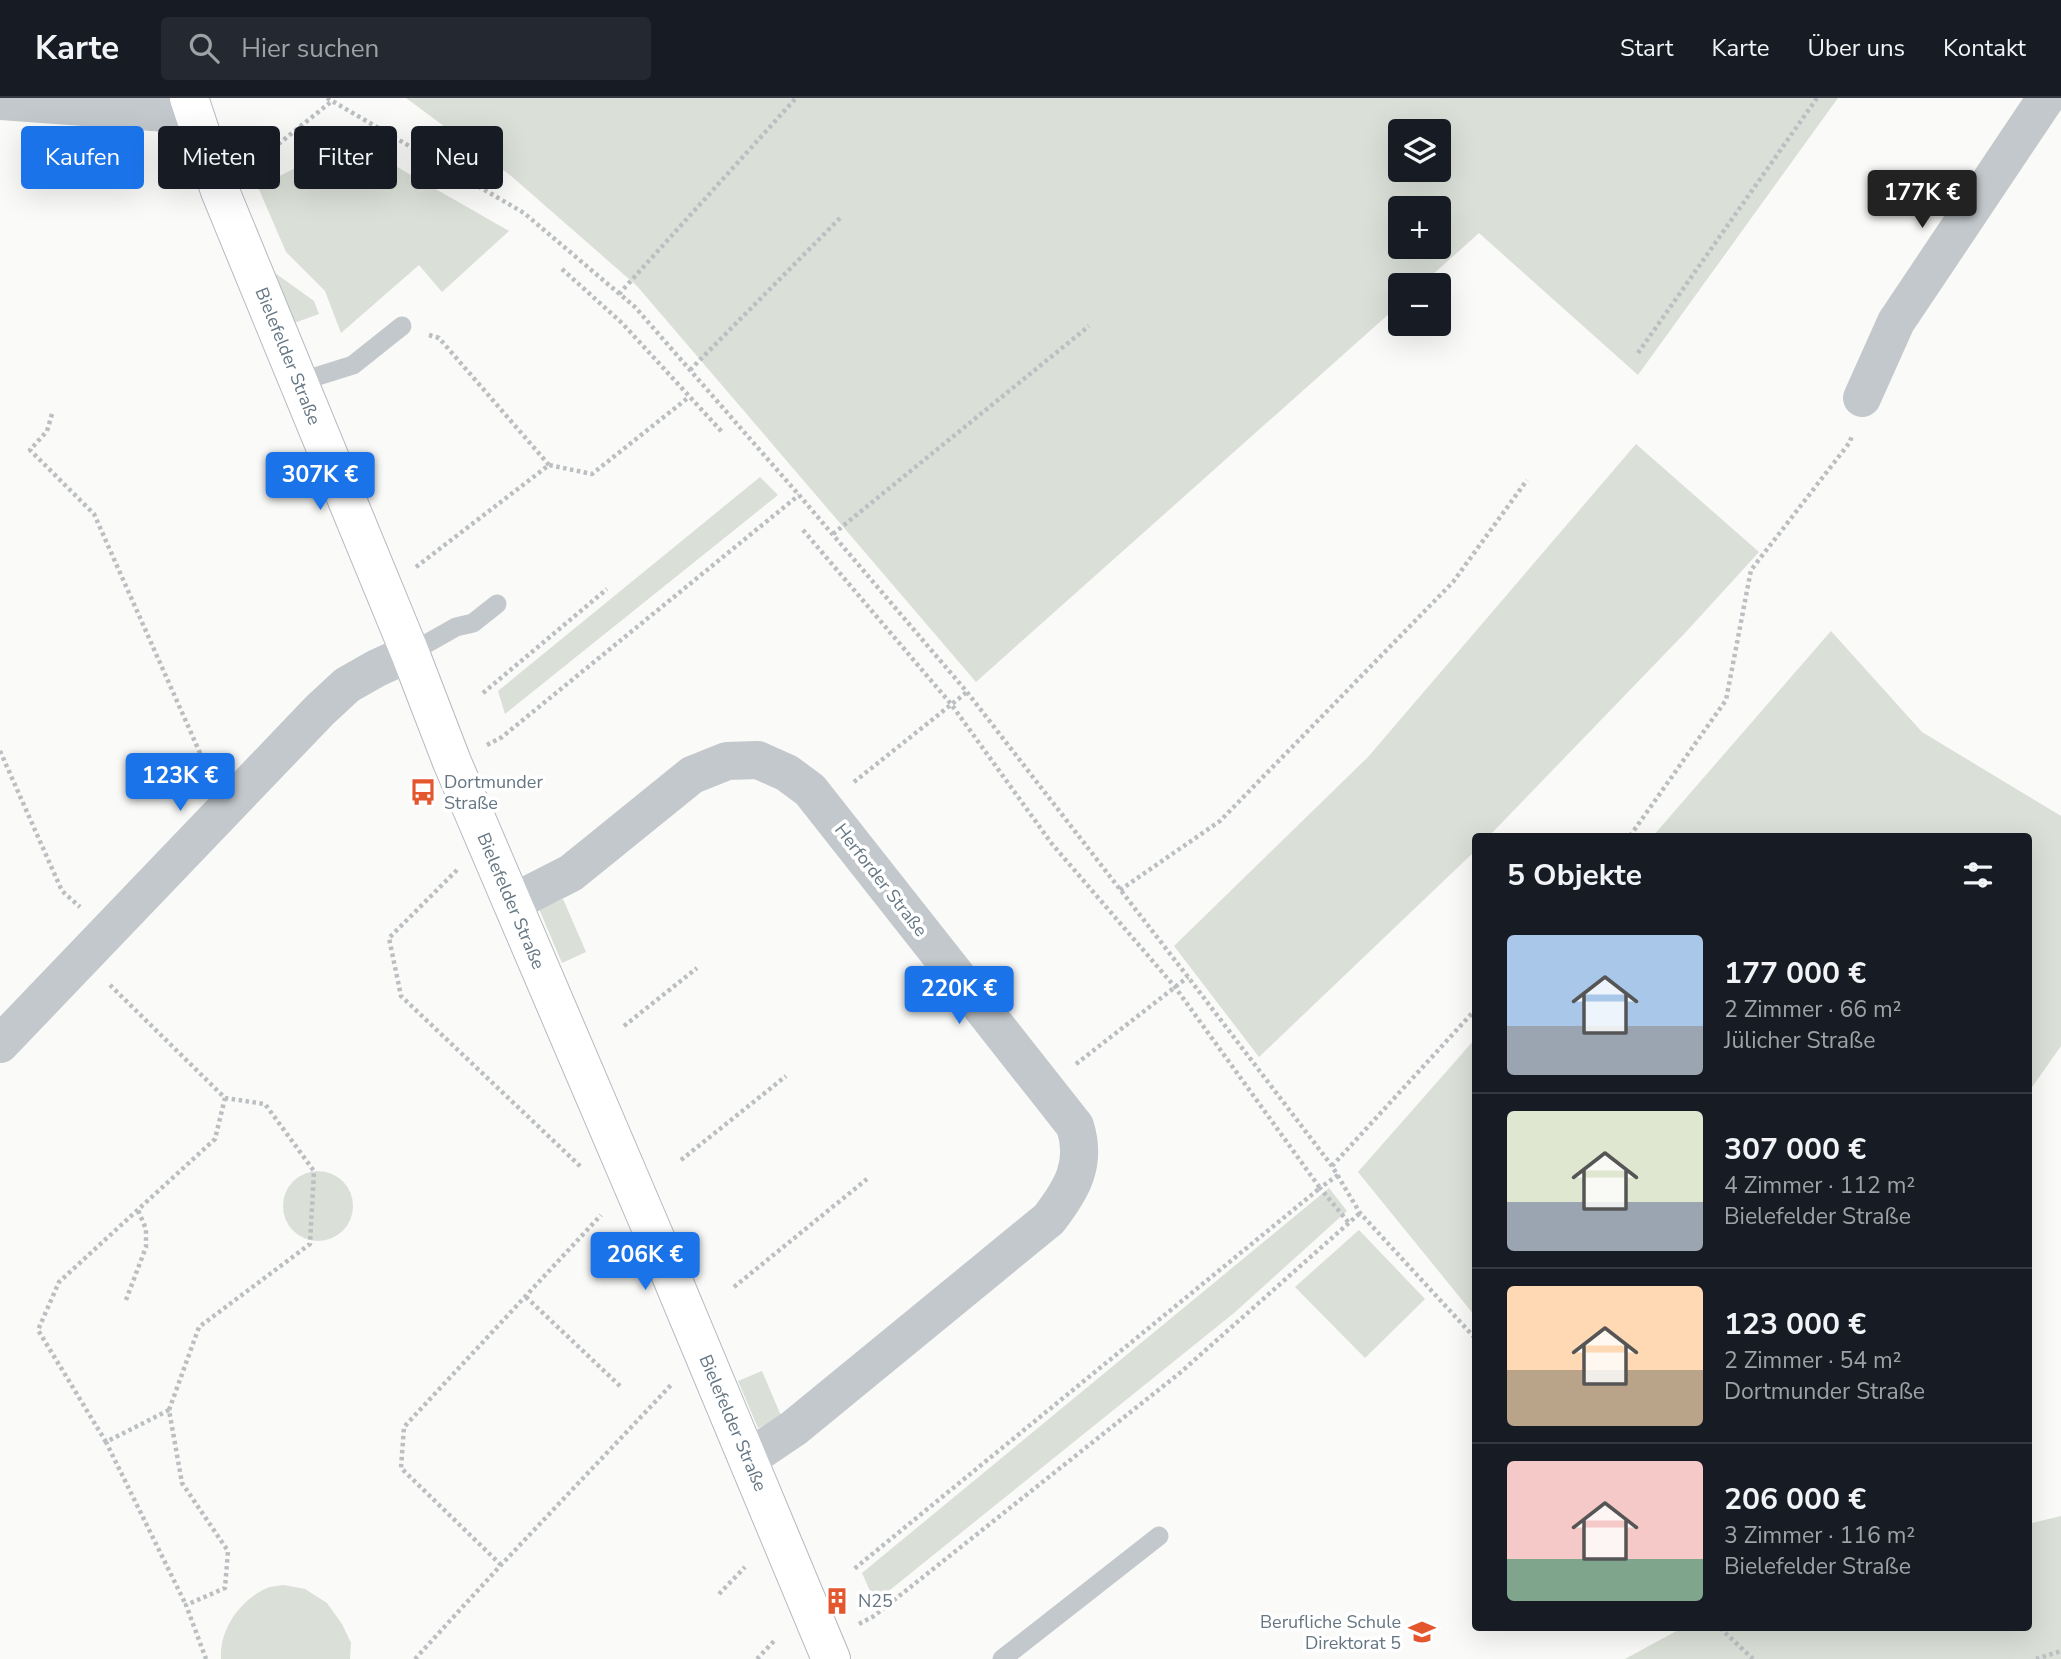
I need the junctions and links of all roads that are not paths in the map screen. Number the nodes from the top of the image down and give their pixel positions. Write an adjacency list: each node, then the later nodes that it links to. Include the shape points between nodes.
1 (2046, 98): 6 (street, via 1896,322)
2 (0, 101): 3 (street)
3 (191, 106): 5 (street, Bielefelder Straße, via 220,191)
4 (402, 326): 5 (lane, via 353,365)
5 (299, 382): 8 (street, Bielefelder Straße)
6 (1862, 398)
7 (497, 604): 8 (lane, via 473,624 456,627)
8 (410, 653): 9 (street, Bielefelder Straße); 10 (street, via 347,685 320,710)
9 (512, 903): 11 (street, Bielefelder Straße); 11 (street, Herforder Straße, via 571,873 692,775 727,761 758,760 810,790 1075,1126 1081,1144 1079,1163 1068,1194 1049,1219 794,1429)
10 (0, 1044)
11 (748, 1459): 13 (street, Bielefelder Straße)
12 (1159, 1536): 14 (lane)
13 (827, 1650)
14 (1002, 1659)

